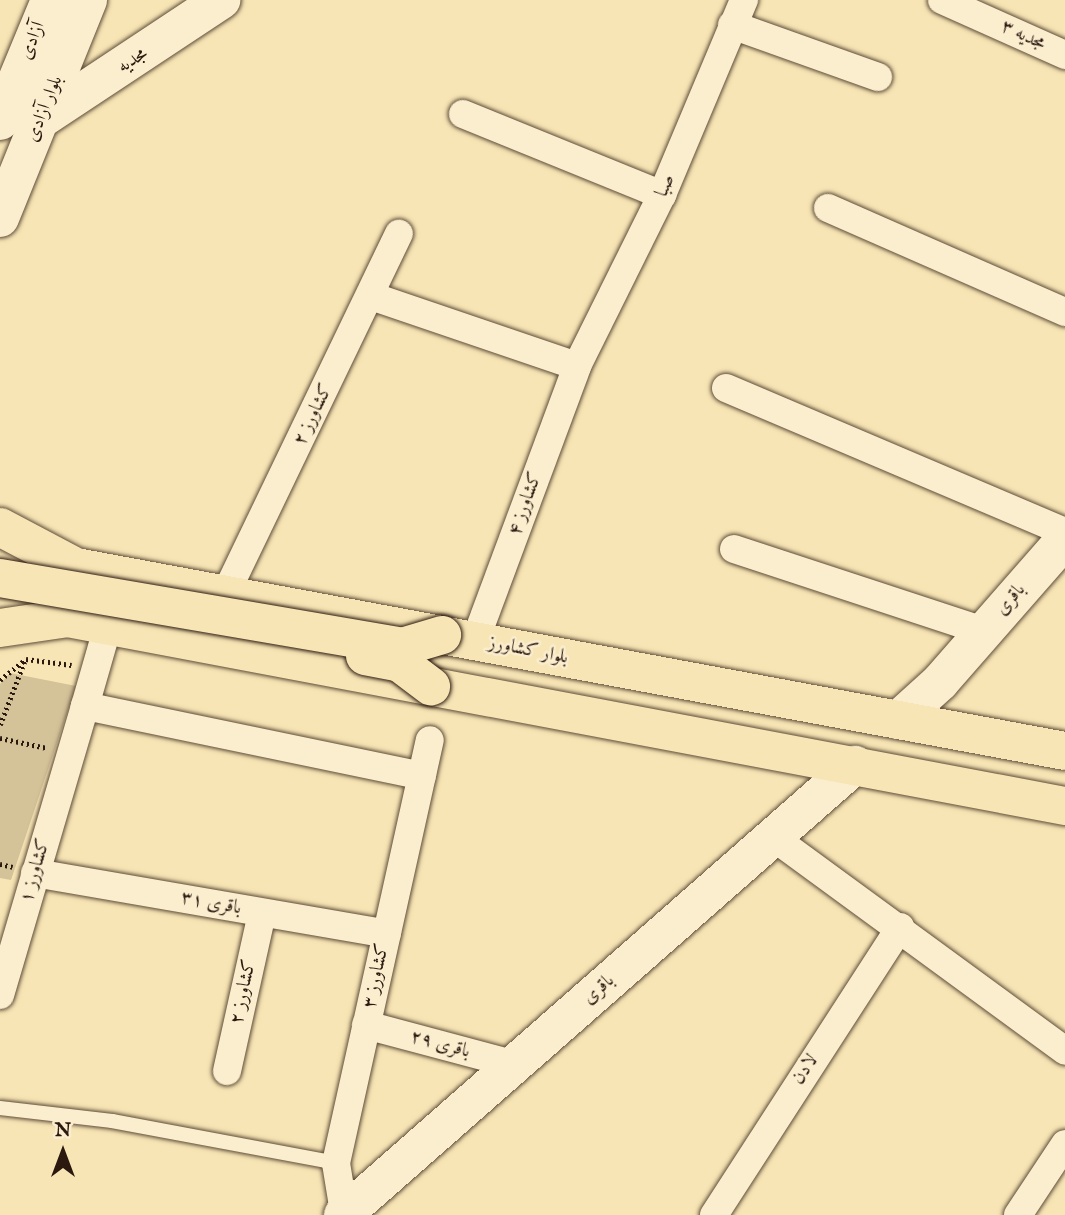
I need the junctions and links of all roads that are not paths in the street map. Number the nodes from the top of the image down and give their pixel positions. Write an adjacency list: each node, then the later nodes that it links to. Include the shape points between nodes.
1 (50, 0): 10 (street, آزادی)
2 (88, 0): 9 (street, بلوار آزادی)
3 (220, 0): 9 (street, مجدیه)
4 (942, 0): 6 (street, مجدیه ۳)
5 (738, 13): 7 (street); 11 (street, صبا)
6 (1065, 55)
7 (878, 77)
8 (463, 114): 11 (street)
9 (43, 118): 13 (street, بلوار آزادی)
10 (0, 121)
11 (663, 195): 17 (street, صبا)
12 (828, 208): 16 (street)
13 (0, 218)
14 (399, 234): 15 (street, کشاورز ۲)
15 (373, 297): 17 (street); 24 (street, کشاورز ۲)
16 (1065, 312)
17 (577, 366): 29 (street, کشاورز ۴)
18 (726, 388): 20 (street)
19 (0, 527): 24 (main road, بلوار کشاورز, via 76,567)
20 (1065, 532)
21 (1065, 539): 28 (street, باقری)
22 (733, 549): 28 (street)
23 (0, 578): 29 (main road, bridge, via 402,647)
24 (225, 595): 29 (main road, بلوار کشاورز)
25 (0, 599): 30 (main road, bridge, via 74,603 400,663)
26 (108, 626): 27 (main road, via 68,618); 30 (main road); 31 (street, کشاورز ۱)
27 (0, 628)
28 (984, 631): 32 (street, باقری)
29 (458, 638): 32 (main road, بلوار کشاورز)
30 (431, 686): 35 (main road)
31 (85, 706): 36 (street); 39 (street, کشاورز ۱)
32 (898, 720): 34 (main road, بلوار کشاورز)
33 (430, 740): 36 (street, کشاورز ۳)
34 (1065, 751)
35 (855, 765): 37 (main road); 38 (street, باقری)
36 (422, 776): 42 (street, کشاورز ۳)
37 (1065, 806)
38 (773, 837): 41 (street); 46 (street, باقری)
39 (35, 873): 40 (street, باقری ۳۱); 43 (street, کشاورز ۱)
40 (261, 912): 42 (street, باقری ۳۱); 47 (street, کشاورز ۲)
41 (900, 927): 45 (street); 52 (street, لادن)
42 (387, 934): 44 (street, کشاورز ۳)
43 (0, 995)
44 (366, 1025): 46 (street, باقری ۲۹); 50 (street, کشاورز ۳)
45 (1065, 1051)
46 (513, 1064): 51 (street, باقری)
47 (227, 1071)
48 (0, 1108): 50 (lane, via 112,1121)
49 (1065, 1144): 53 (street)
50 (336, 1163): 51 (street, کشاورز ۳)
51 (345, 1214)
52 (714, 1215)
53 (1018, 1215)

